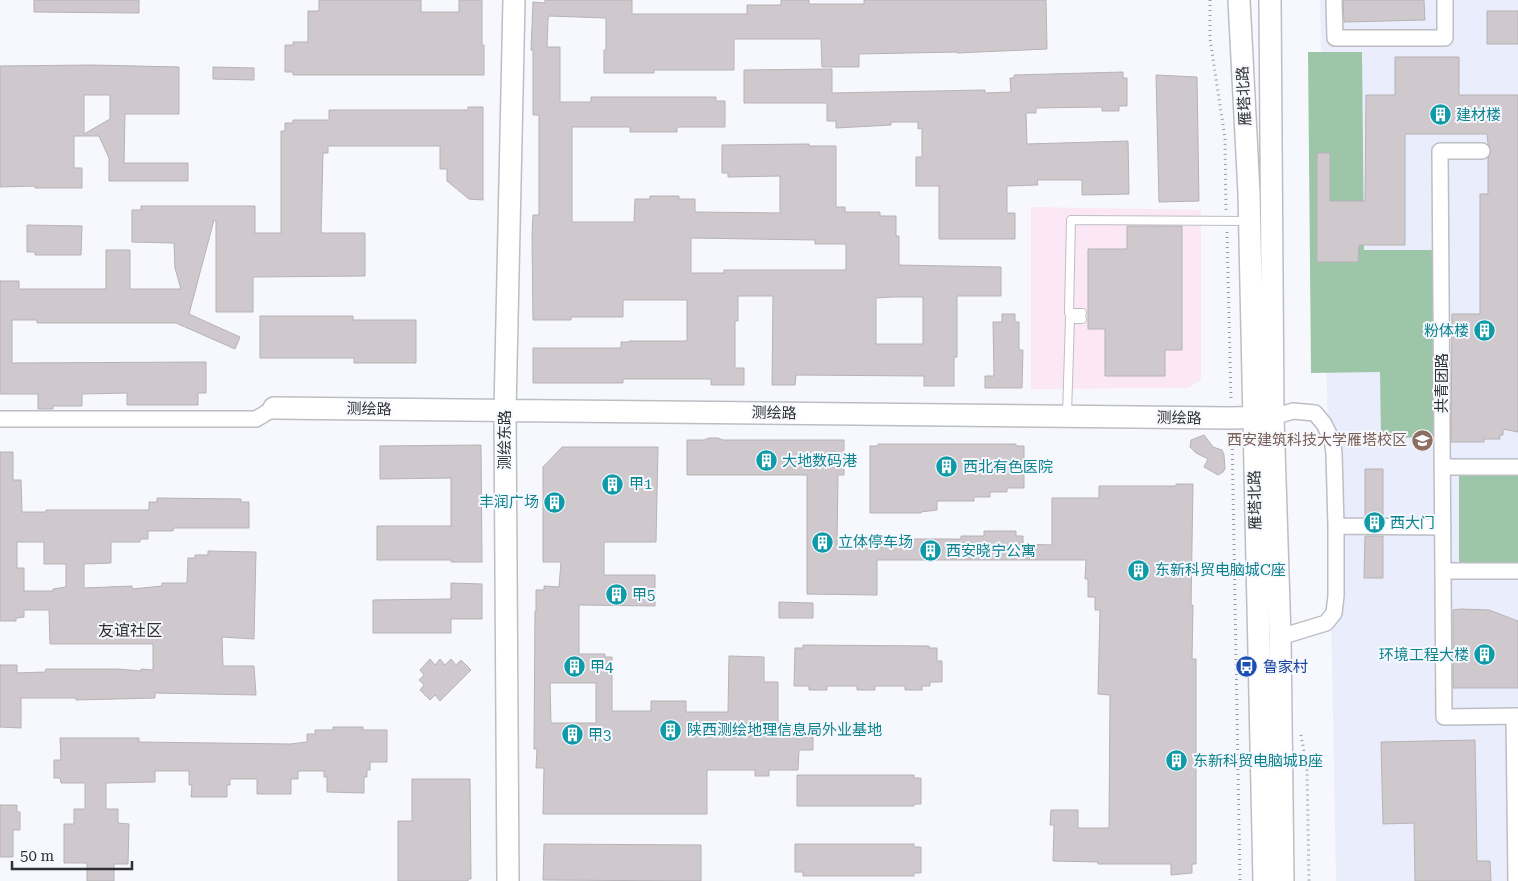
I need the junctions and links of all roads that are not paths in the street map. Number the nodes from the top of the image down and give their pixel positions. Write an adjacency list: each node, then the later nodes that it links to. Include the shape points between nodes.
1 (514, 0): 9 (street, 测绘东路)
2 (1239, 0): 7 (street, 雁塔北路)
3 (1270, 0): 11 (street, 雁塔北路)
4 (1334, 0): 5 (street, via 1334,38 1445,38)
5 (1445, 0)
6 (1482, 151): 14 (street, 共青团路, via 1440,151)
7 (1250, 221): 10 (lane, via 1071,220 1069,313 1082,316 1070,319); 11 (street, 雁塔北路)
8 (274, 408): 9 (street, 测绘路); 12 (street, via 256,419)
9 (505, 411): 10 (street, 测绘路); 22 (street, 测绘东路)
10 (1067, 416): 11 (street, 测绘路)
11 (1263, 417): 15 (street, via 1293,411 1315,414 1324,424 1334,453); 19 (street, 雁塔北路); 23 (street, 雁塔北路)
12 (0, 419)
13 (1518, 466): 14 (street)
14 (1442, 467): 16 (street, 共青团路)
15 (1336, 526): 16 (street); 19 (street, via 1334,612 1326,623)
16 (1443, 527): 17 (street, 共青团路)
17 (1443, 571): 18 (street); 20 (street, 共青团路, via 1444,717)
18 (1518, 571)
19 (1280, 637): 21 (street, 雁塔北路)
20 (1516, 716): 26 (street)
21 (1282, 848): 24 (street, 雁塔北路); 25 (street)
22 (508, 881)
23 (1264, 881)
24 (1283, 881)
25 (1295, 881)
26 (1516, 881)

